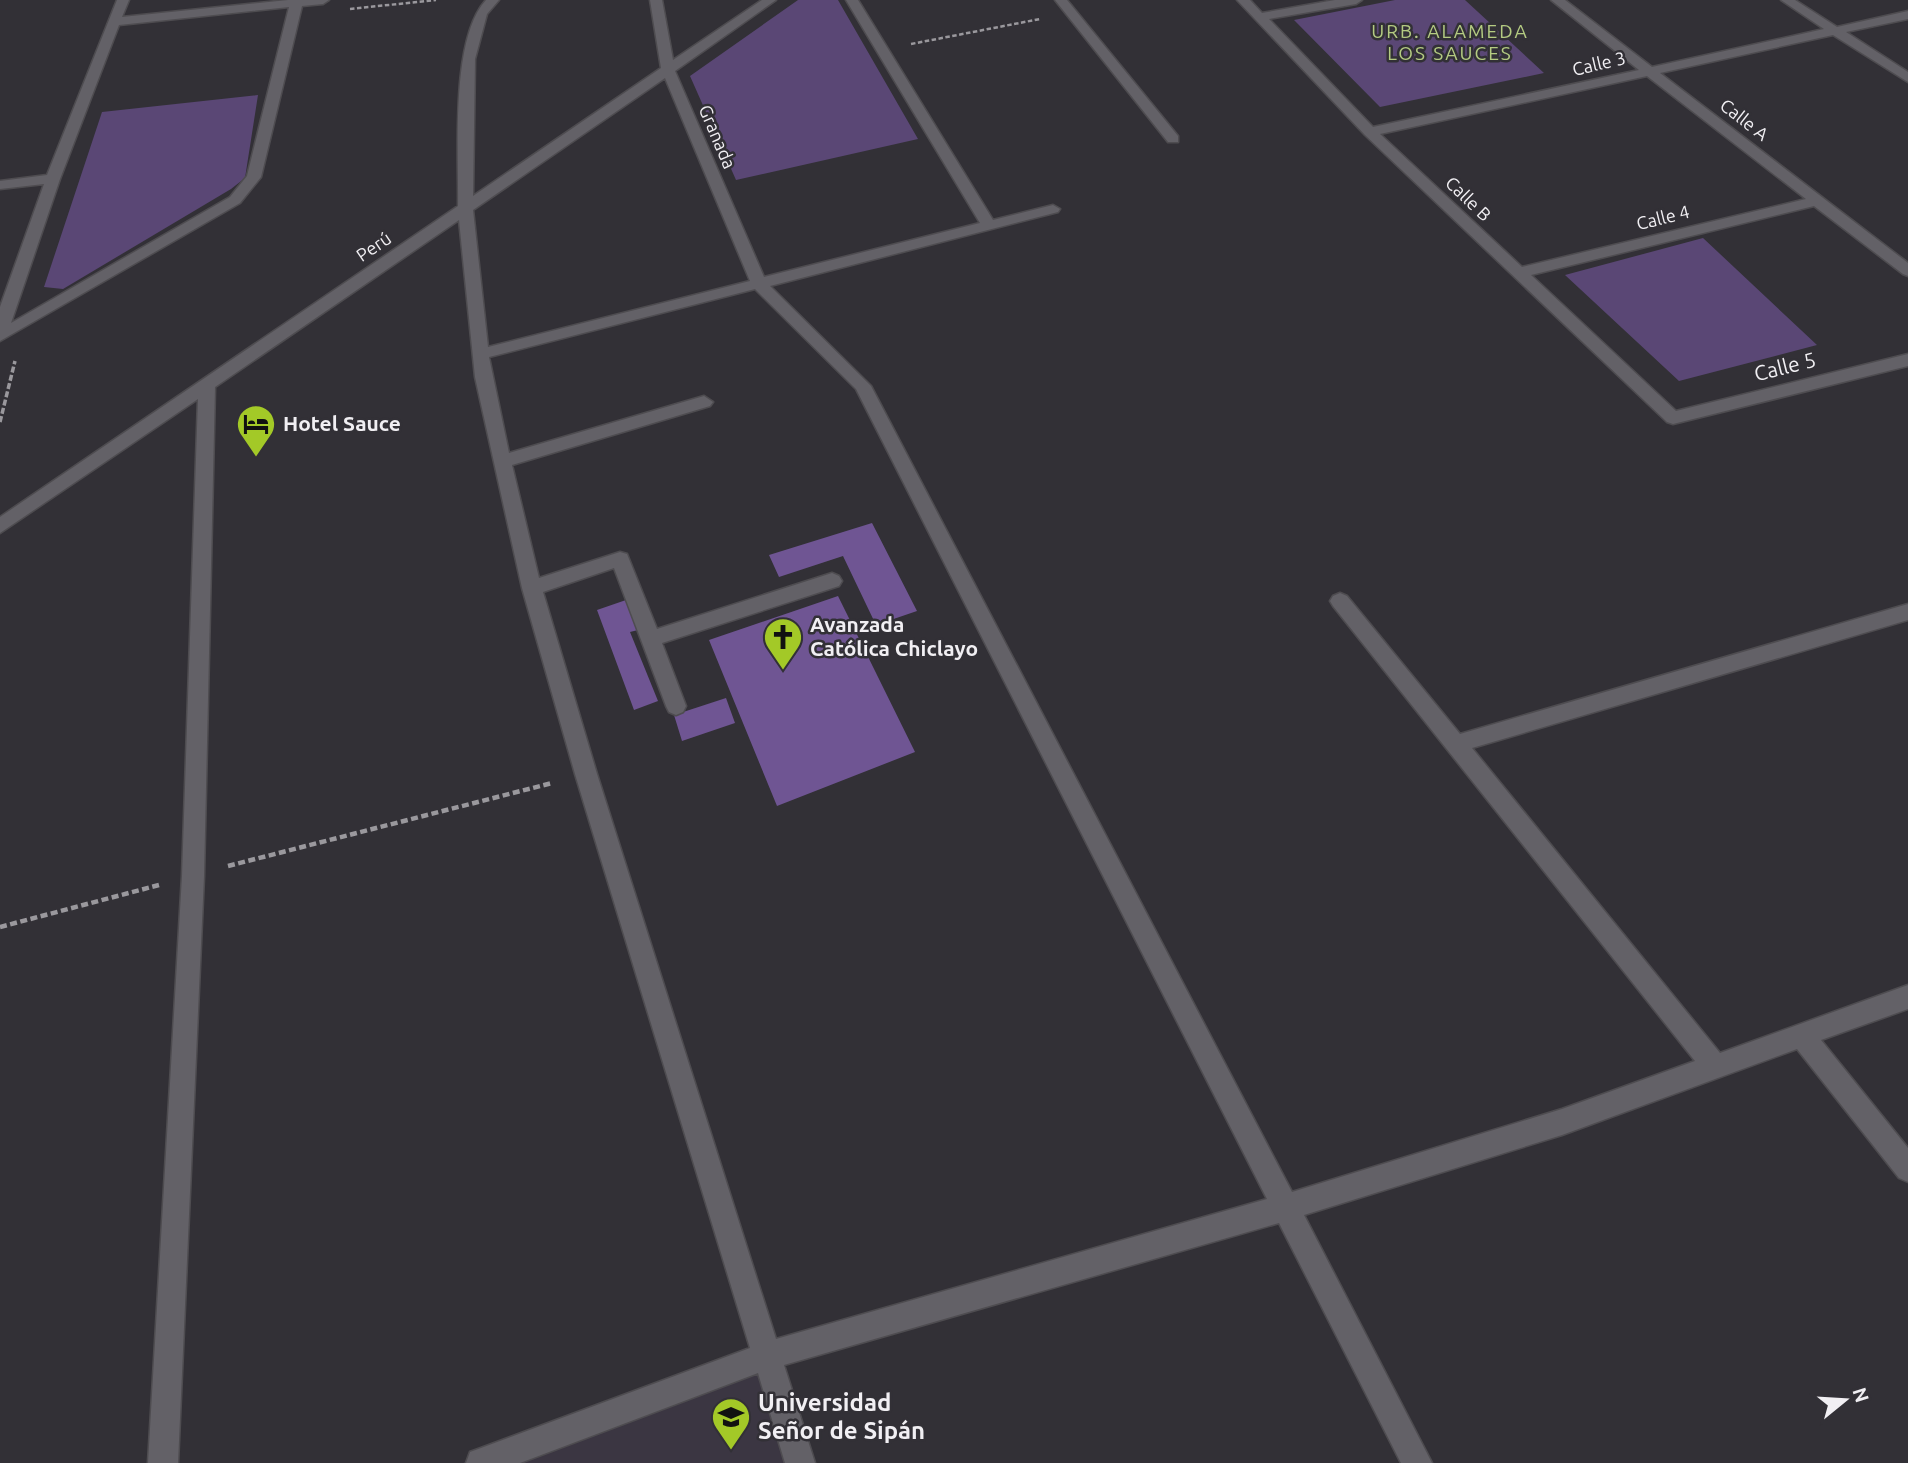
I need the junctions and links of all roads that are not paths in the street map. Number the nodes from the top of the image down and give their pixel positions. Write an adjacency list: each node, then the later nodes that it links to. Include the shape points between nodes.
1 (123, 0): 15 (street)
2 (323, 0): 12 (street)
3 (494, 0): 25 (street, via 481,13 468,60)
4 (656, 0): 17 (street, Granada)
5 (770, 0): 17 (street, Perú)
6 (852, 0): 27 (street)
7 (1061, 0): 21 (street)
8 (1243, 0): 14 (street, Calle B)
9 (1356, 0): 14 (street)
10 (1557, 0): 18 (street, Calle A)
11 (1787, 0): 16 (street)
12 (297, 1): 15 (street); 32 (street, via 254,177 235,200)
13 (1908, 15): 16 (street, Calle 3)
14 (1259, 17): 20 (street, Calle B)
15 (114, 22): 22 (street)
16 (1835, 29): 18 (street, Calle 3); 19 (street)
17 (667, 70): 25 (street, Perú); 30 (street, Granada)
18 (1648, 71): 20 (street, Calle 3); 24 (street, Calle A)
19 (1908, 78)
20 (1370, 132): 29 (street, Calle B)
21 (1173, 139)
22 (53, 178): 23 (street); 31 (street)
23 (0, 185)
24 (1816, 201): 28 (street, Calle A); 29 (street, Calle 4)
25 (465, 208): 33 (street); 35 (street, Perú)
26 (1053, 209): 27 (street)
27 (989, 225): 30 (street)
28 (1908, 271)
29 (1518, 273): 37 (street, Calle B)
30 (758, 284): 33 (street); 51 (street, via 863,386)
31 (0, 330)
32 (0, 336)
33 (481, 354): 38 (street)
34 (1908, 360): 37 (street, Calle 5)
35 (207, 384): 39 (street, Perú); 53 (street, via 193,876)
36 (704, 402): 38 (street)
37 (1673, 418)
38 (503, 461): 41 (street)
39 (0, 526)
40 (832, 581): 44 (street)
41 (532, 588): 44 (street, via 620,559); 52 (street)
42 (1340, 601): 46 (street)
43 (1908, 612): 46 (street)
44 (650, 639): 45 (street)
45 (676, 706)
46 (1455, 744): 49 (street)
47 (1908, 997): 48 (street)
48 (1802, 1036): 49 (street); 50 (street)
49 (1716, 1066): 51 (street, via 1562,1122)
50 (1908, 1169)
51 (1287, 1207): 52 (street); 56 (street)
52 (765, 1356): 54 (street); 55 (street)
53 (163, 1463)
54 (481, 1463)
55 (800, 1463)
56 (1418, 1463)

